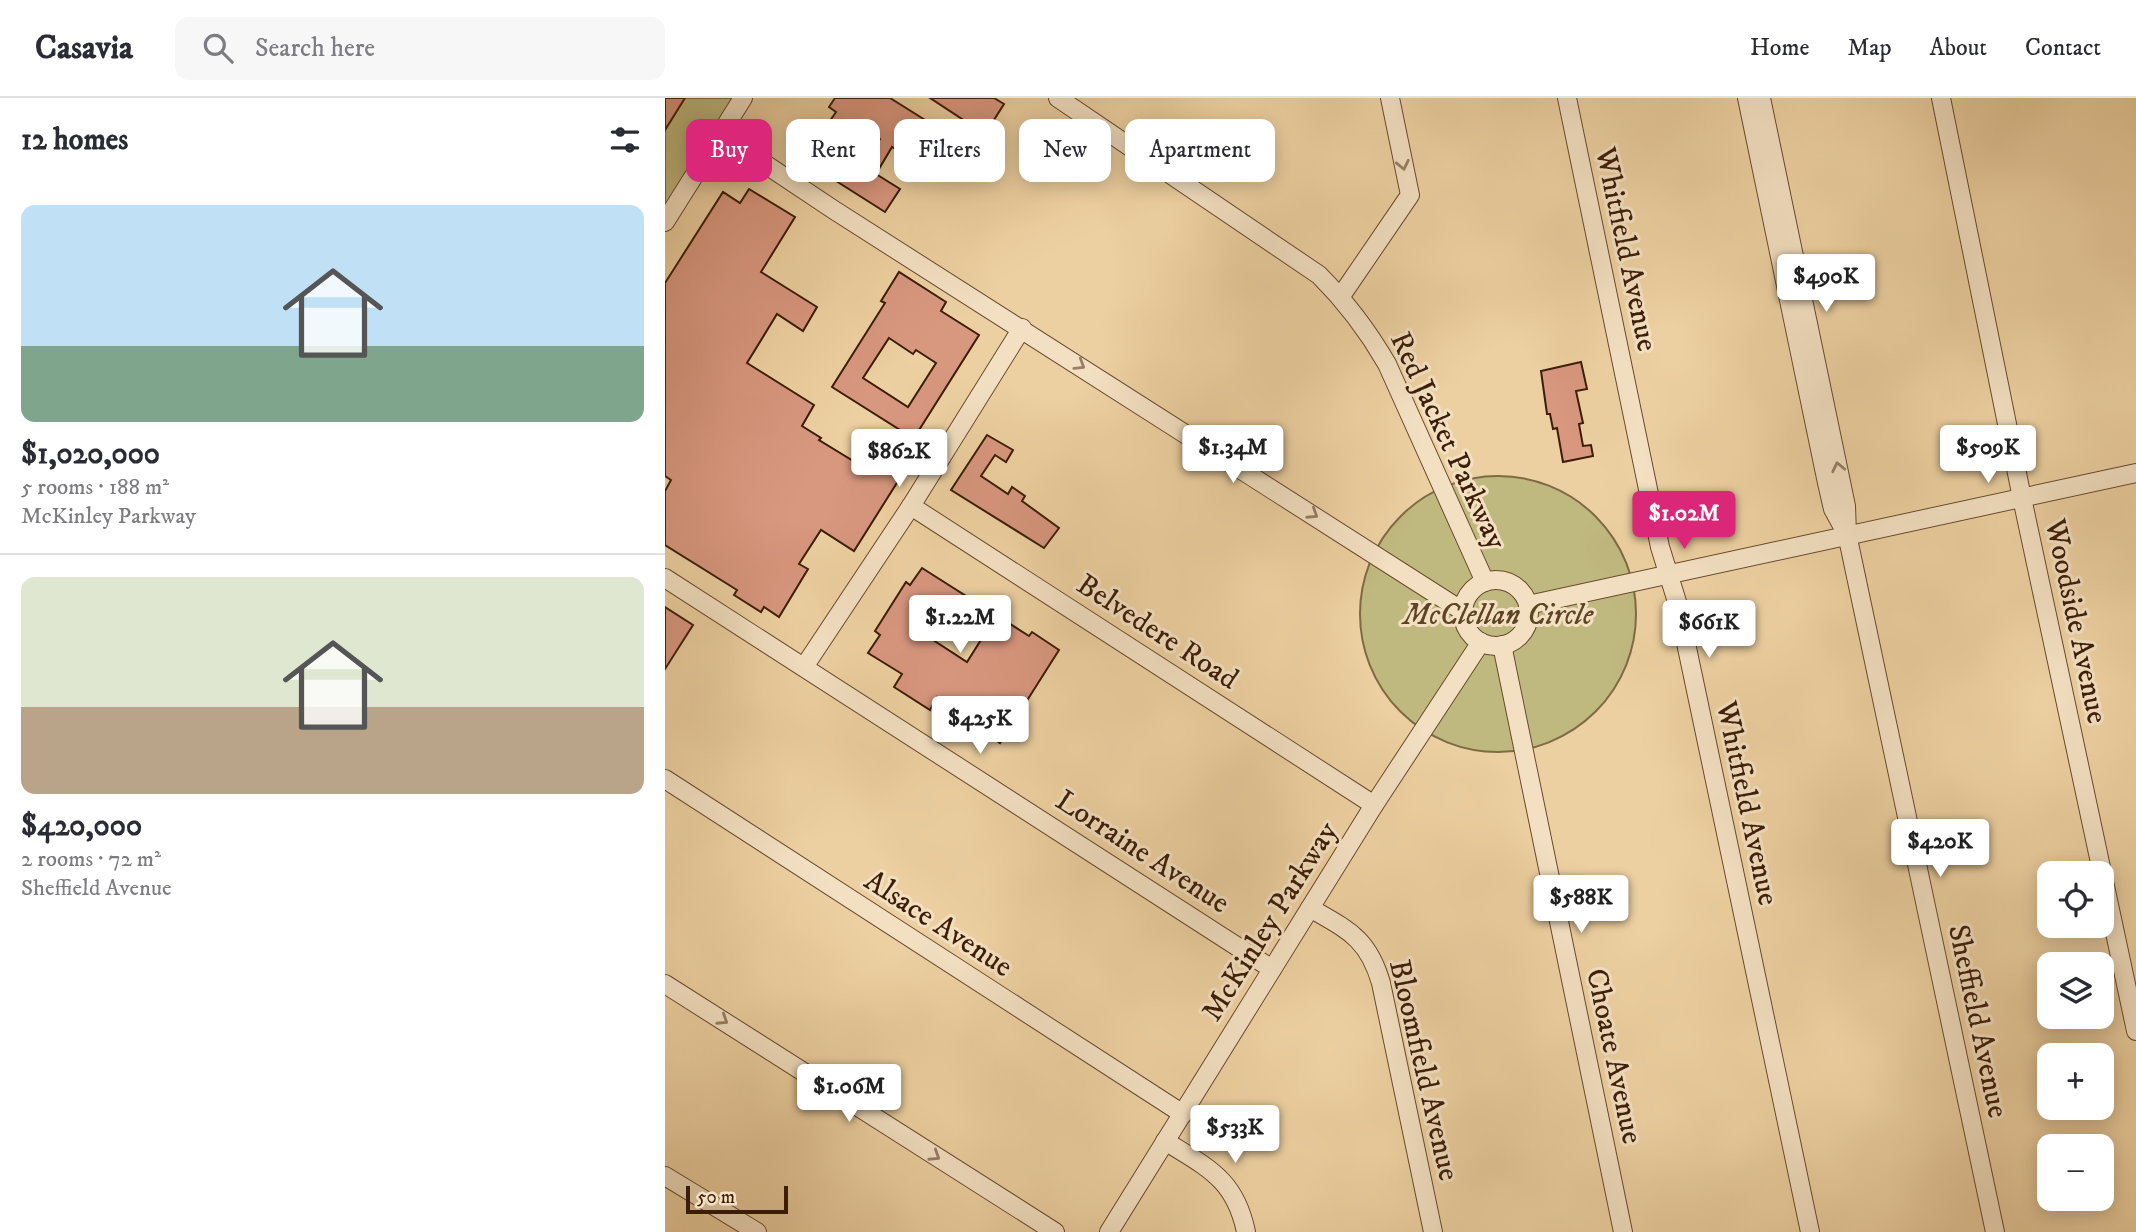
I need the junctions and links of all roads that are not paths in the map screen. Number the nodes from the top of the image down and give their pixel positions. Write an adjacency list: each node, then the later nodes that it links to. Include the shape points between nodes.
1 (743, 98): 8 (street)
2 (1058, 98): 12 (street, Red Jacket Parkway, via 1319,275)
3 (1389, 98): 12 (street, one-way to 12, via 1409,195)
4 (1567, 98): 18 (street, Whitfield Avenue)
5 (1779, 98): 7 (street)
6 (1941, 98): 15 (street, Woodside Avenue)
7 (1754, 100): 17 (street, Sheffield Avenue, via 1833,509)
8 (730, 119)
9 (772, 169): 13 (street)
10 (690, 182): 11 (street)
11 (665, 222)
12 (1341, 296): 20 (street, Red Jacket Parkway, via 1387,364)
13 (1022, 328): 16 (street); 22 (street, one-way to 22)
14 (2136, 473): 15 (street)
15 (2022, 498): 17 (street); 31 (street, Woodside Avenue)
16 (911, 506): 25 (street); 27 (street, Belvedere Road)
17 (1847, 534): 18 (street); 42 (street, Sheffield Avenue)
18 (1669, 575): 21 (street); 41 (street, Whitfield Avenue)
19 (665, 578): 25 (street, Lorraine Avenue)
20 (1485, 582): 21 (street, via 1510,583); 22 (street, via 1471,592)
21 (1528, 605): 24 (street, via 1523,631)
22 (1464, 611): 23 (street, via 1470,632)
23 (1481, 642): 24 (street); 27 (street, McKinley Parkway)
24 (1502, 645): 40 (street, Choate Avenue)
25 (804, 667): 29 (street, Lorraine Avenue)
26 (665, 779): 32 (street, Alsace Avenue)
27 (1374, 804): 28 (street, McKinley Parkway)
28 (1310, 908): 29 (street, McKinley Parkway); 39 (street, Bloomfield Avenue, via 1352,933 1372,957)
29 (1272, 969): 32 (street, McKinley Parkway)
30 (665, 984): 36 (street, one-way to 36)
31 (2136, 1031)
32 (1183, 1114): 33 (street, McKinley Parkway)
33 (1165, 1141): 37 (street, McKinley Parkway); 38 (street, via 1223,1180 1236,1198)
34 (665, 1177): 35 (street)
35 (757, 1232)
36 (1055, 1232)
37 (1109, 1232)
38 (1246, 1232)
39 (1433, 1232)
40 (1623, 1232)
41 (1810, 1232)
42 (1995, 1232)

